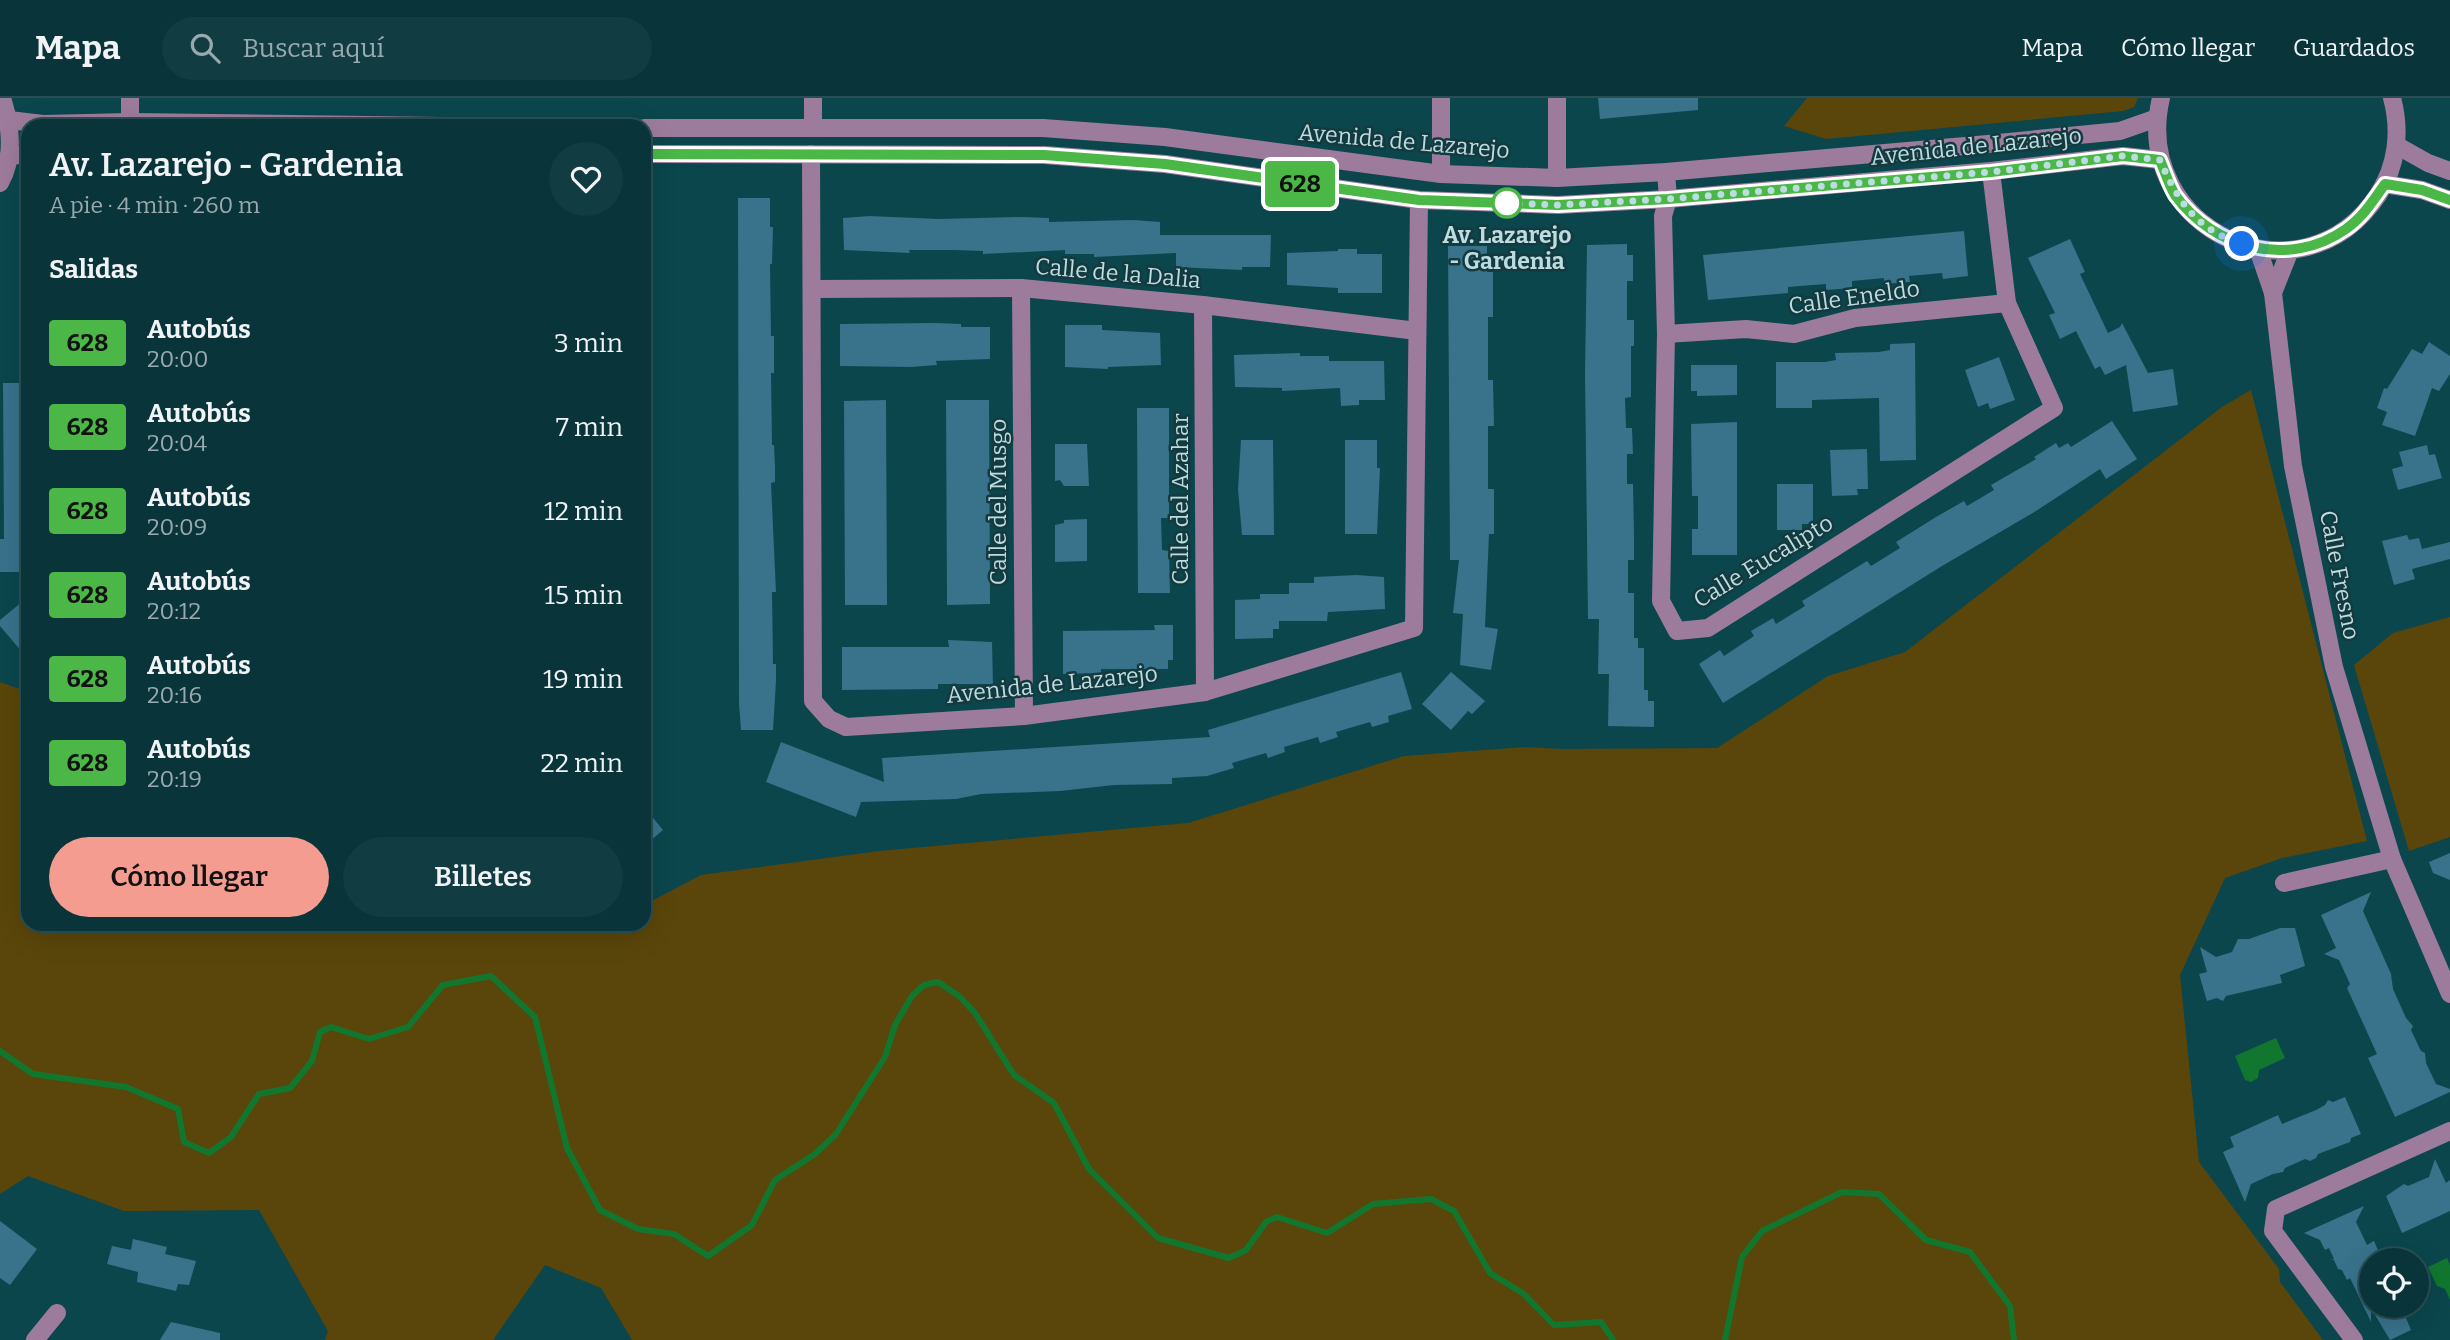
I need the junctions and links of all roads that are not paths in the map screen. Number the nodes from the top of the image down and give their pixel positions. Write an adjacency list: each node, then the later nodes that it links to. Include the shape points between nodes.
1 (2, 98): 10 (street)
2 (130, 98): 9 (street)
3 (813, 98): 13 (street)
4 (1441, 98): 23 (street)
5 (1557, 98): 24 (street)
6 (2161, 98): 8 (street)
7 (2392, 98): 14 (street)
8 (2157, 118): 19 (street); 21 (street, Avenida de Lazarejo, via 2120,131)
9 (130, 119)
10 (9, 120): 11 (street); 18 (street)
11 (21, 121)
12 (651, 128): 13 (street, Avenida de Lazarejo)
13 (813, 128): 23 (street, Avenida de Lazarejo, via 1043,128 1165,137)
14 (2396, 145): 20 (street); 26 (street)
15 (651, 154): 16 (street, Avenida de Lazarejo)
16 (811, 154): 28 (street, Avenida de Lazarejo, via 1044,155 1165,164); 33 (street, Avenida de Lazarejo)
17 (21, 155): 18 (street)
18 (9, 156): 25 (street)
19 (2160, 160): 22 (street, Avenida de Lazarejo, via 2123,156); 30 (street, via 2174,193 2196,219 2225,239)
20 (2450, 171)
21 (1666, 172): 24 (street, Avenida de Lazarejo); 27 (street, Calle Eucalipto)
22 (1991, 172): 27 (street, Avenida de Lazarejo); 35 (street, Calle Eucalipto)
23 (1441, 174): 24 (street, Avenida de Lazarejo)
24 (1557, 178)
25 (0, 183)
26 (2385, 184): 29 (street); 31 (street, via 2368,209 2346,229 2319,243)
27 (1668, 199): 28 (street, Avenida de Lazarejo, via 1558,205); 38 (street, Calle Eucalipto, via 1663,216)
28 (1419, 200): 37 (street, Avenida de Lazarejo)
29 (2450, 200)
30 (2258, 249): 31 (street); 34 (street, Calle Fresno)
31 (2290, 250): 34 (street, Calle Fresno)
32 (1021, 288): 33 (street, Calle de la Dalia); 36 (street, Calle de la Dalia); 40 (street, Calle del Musgo)
33 (813, 289): 40 (street, Avenida de Lazarejo, via 813,701 828,719 846,727)
34 (2273, 293): 41 (street, Calle Fresno, via 2293,466 2334,667)
35 (2007, 303): 38 (street, Calle Eneldo, via 1855,318 1794,334 1746,329); 38 (street, Calle Eucalipto, via 2054,408 1708,628 1677,631 1661,601)
36 (1203, 305): 37 (street, Calle de la Dalia); 39 (street, Calle del Azahar)
37 (1417, 331): 39 (street, Avenida de Lazarejo, via 1415,628)
38 (1666, 334)
39 (1205, 692): 40 (street, Avenida de Lazarejo)
40 (1024, 716)
41 (2392, 859): 42 (street); 43 (street, Calle Fresno)
42 (2284, 883)
43 (2450, 994)
44 (2450, 1131): 47 (street, via 2276,1209 2273,1231)
45 (57, 1313): 46 (street)
46 (35, 1340)
47 (2354, 1340)

